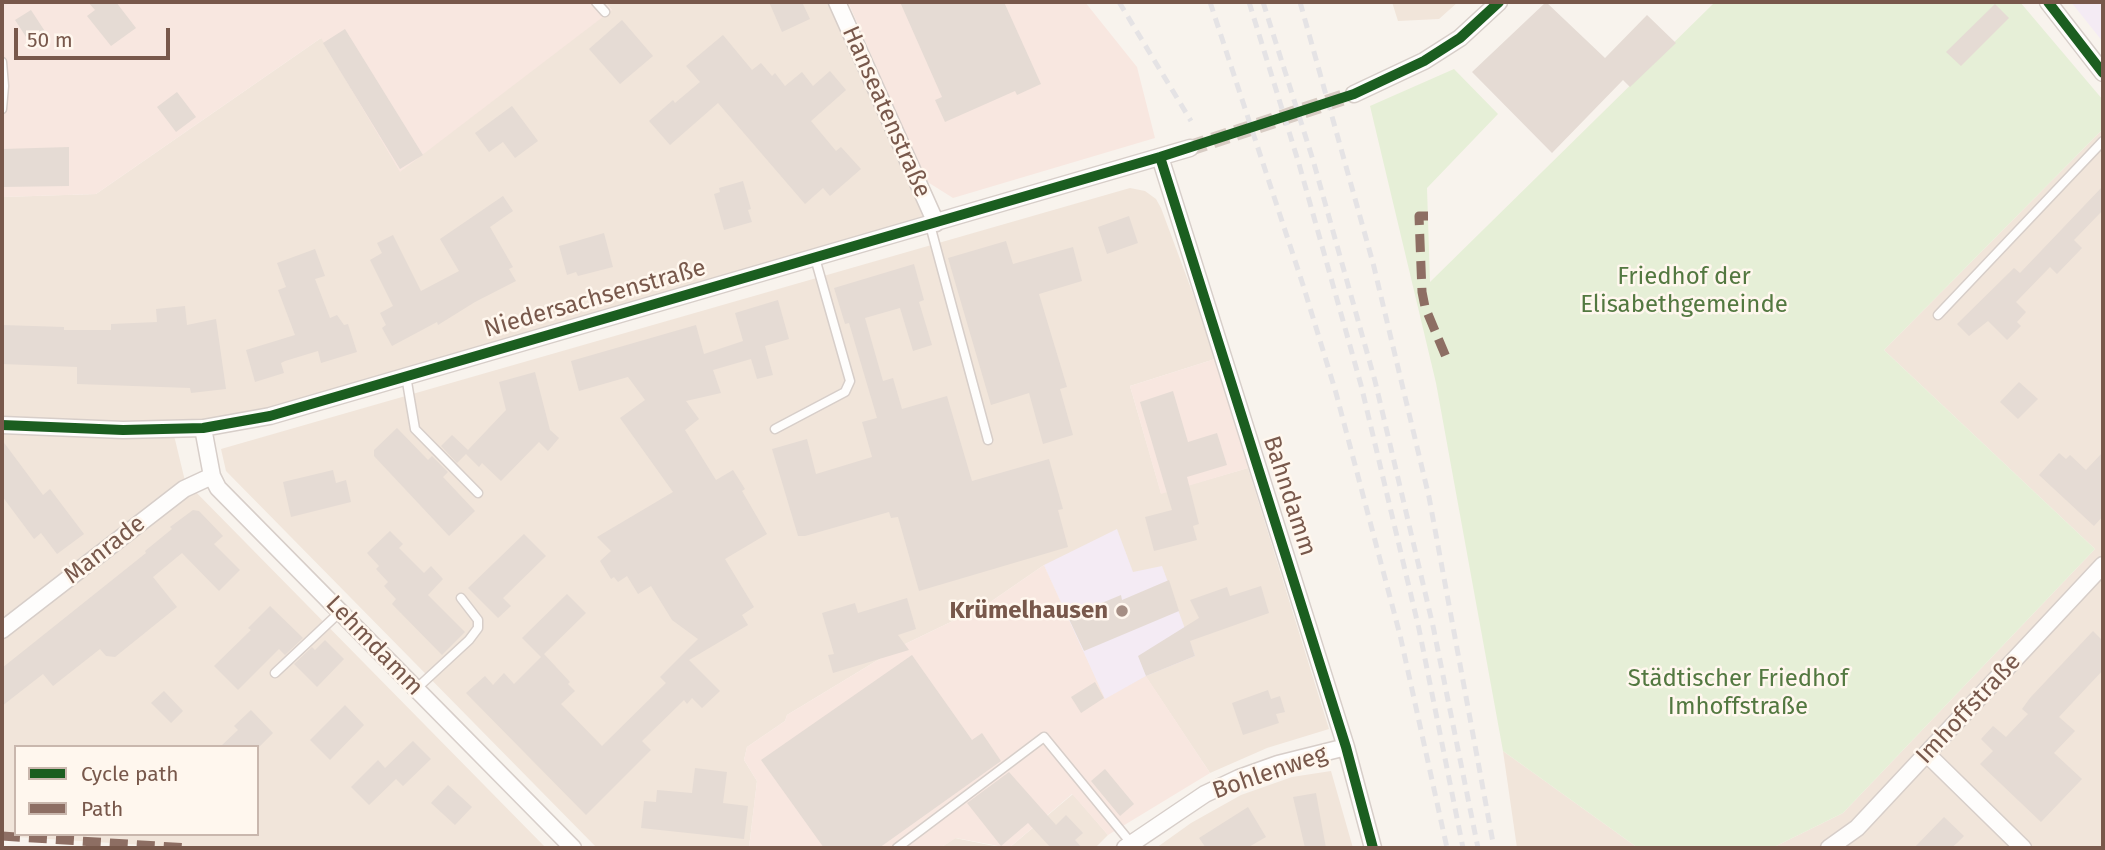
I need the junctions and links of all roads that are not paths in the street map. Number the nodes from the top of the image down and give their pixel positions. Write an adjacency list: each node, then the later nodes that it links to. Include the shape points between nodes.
1 (596, 2): 5 (lane)
2 (837, 2): 13 (street, Hanseatenstraße)
3 (1499, 2): 8 (street, via 1460,38 1424,61)
4 (2048, 2): 7 (street)
5 (604, 12)
6 (2, 62): 9 (lane)
7 (2103, 73)
8 (1354, 94)
9 (2, 109)
10 (2103, 141): 15 (lane)
11 (1190, 149): 12 (street, Niedersachsenstraße)
12 (1160, 157): 13 (street, Niedersachsenstraße); 29 (street, Bahndamm)
13 (933, 224): 14 (street, Niedersachsenstraße); 20 (lane)
14 (815, 258): 16 (street, Niedersachsenstraße); 19 (lane, via 850,381 845,392)
15 (1938, 315)
16 (406, 376): 18 (street, Niedersachsenstraße, via 270,416); 22 (lane, via 415,429)
17 (2, 425): 18 (street, Niedersachsenstraße)
18 (203, 428): 21 (street, Lehmdamm)
19 (775, 429)
20 (988, 440)
21 (212, 476): 25 (street, Lehmdamm, via 218,488); 26 (street, Manrade, via 184,489)
22 (478, 494)
23 (2103, 565): 30 (street, Imhoffstraße)
24 (461, 598): 28 (lane, via 478,620 478,628)
25 (340, 612): 27 (lane); 28 (street, Lehmdamm)
26 (2, 630)
27 (275, 673)
28 (416, 689): 32 (street, Lehmdamm)
29 (1346, 747): 31 (street, Bohlenweg, via 1239,778 1205,794); 34 (street, Bahndamm)
30 (1927, 754): 35 (street, Imhoffstraße, via 1857,828); 36 (street)
31 (1128, 846): 33 (lane, via 1044,737)
32 (573, 848)
33 (897, 848)
34 (1373, 848)
35 (1830, 848)
36 (2023, 848)

